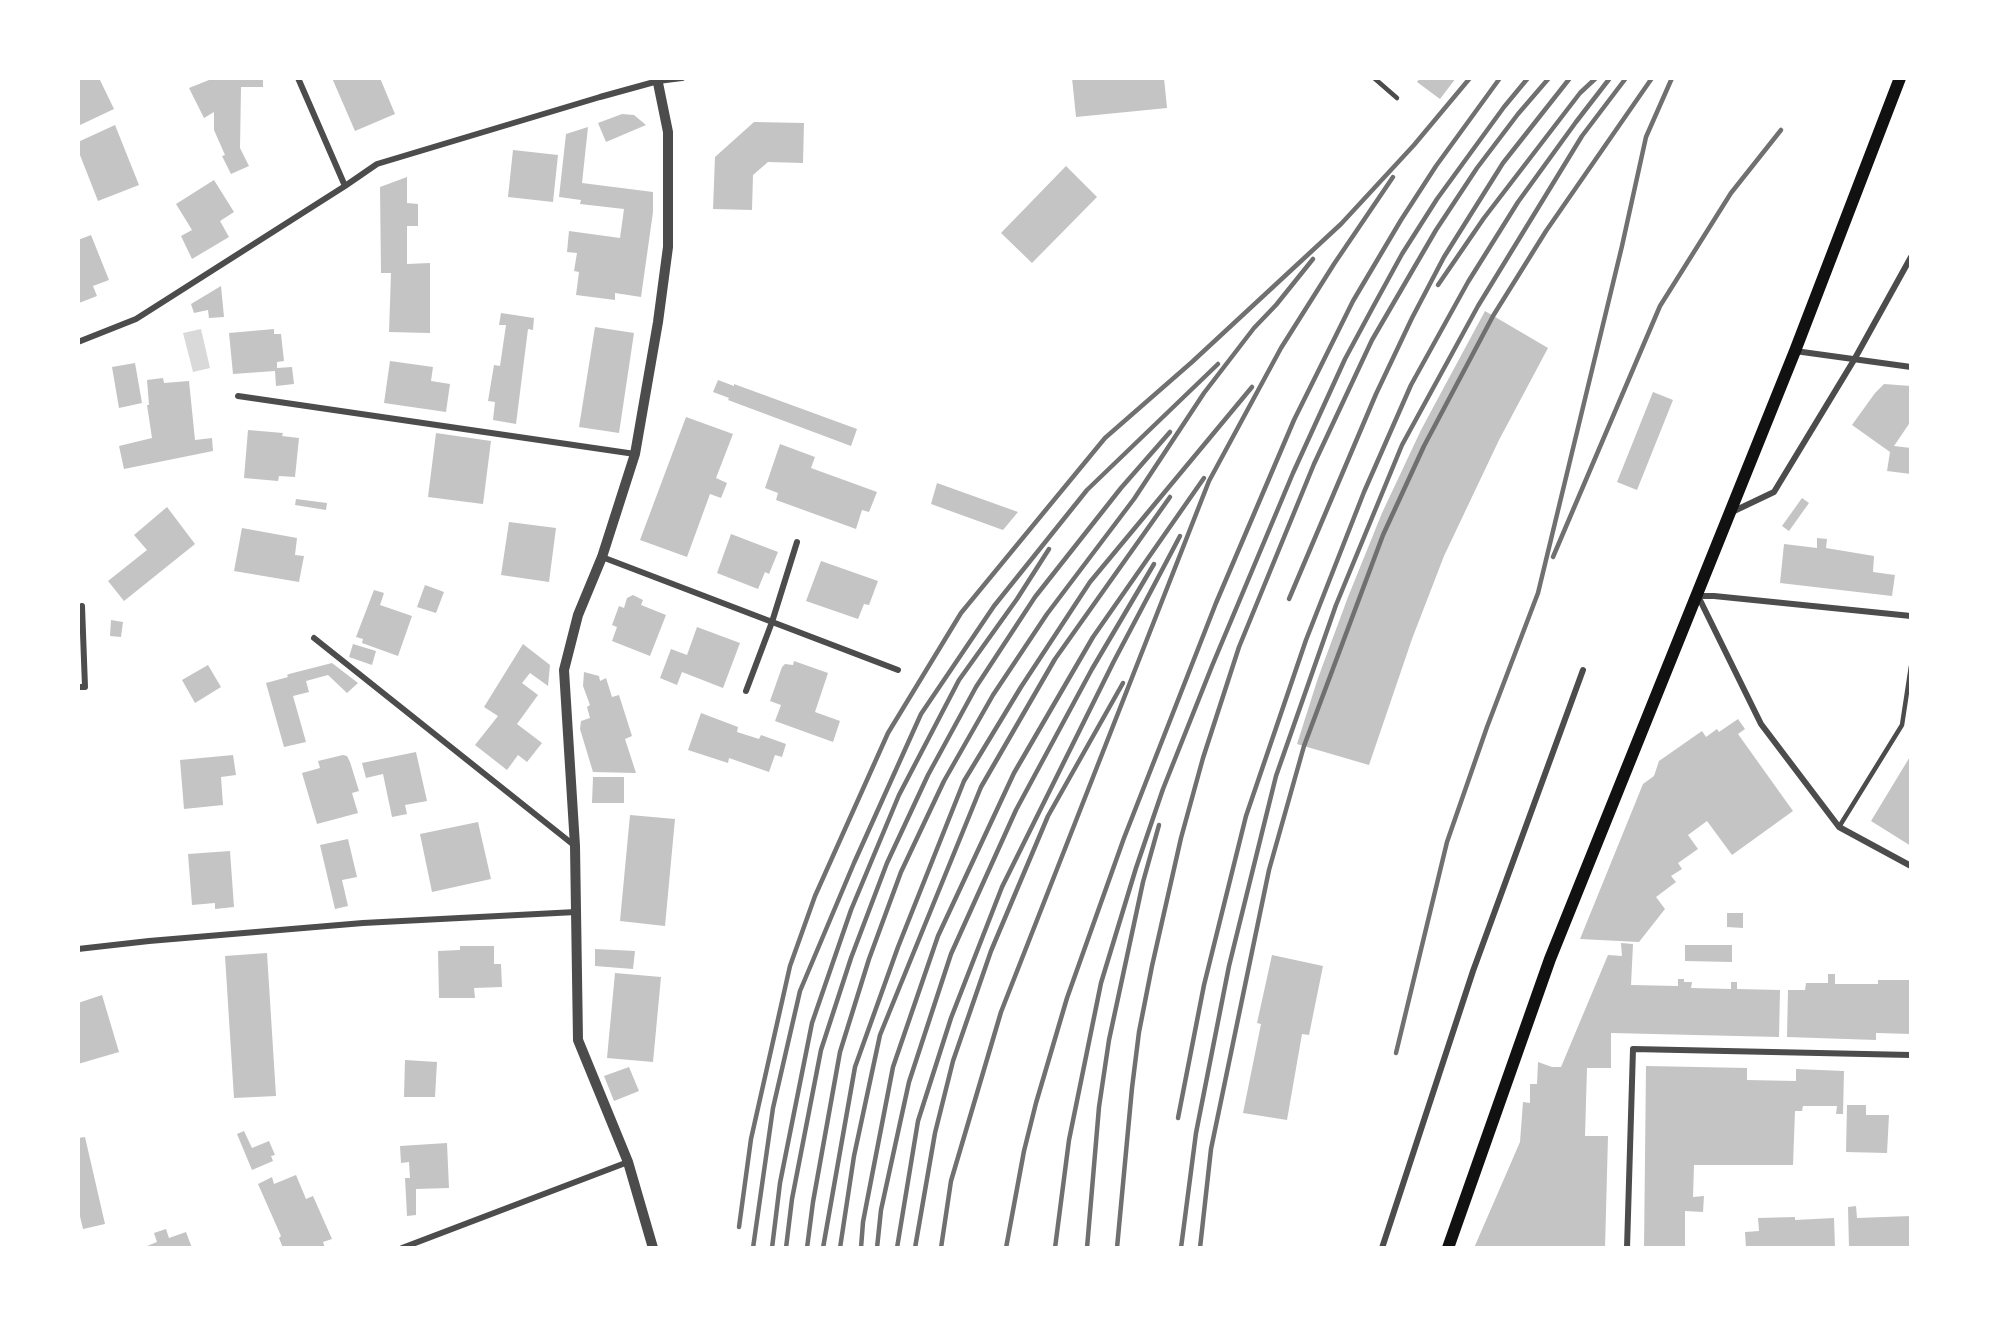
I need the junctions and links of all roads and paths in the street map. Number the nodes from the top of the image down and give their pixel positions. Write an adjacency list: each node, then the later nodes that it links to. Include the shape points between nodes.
1 (298, 78): 7 (street)
2 (682, 78): 5 (street)
3 (1374, 78): 6 (lane)
4 (1900, 78): 10 (main road)
5 (657, 80): 7 (street, via 377,164); 14 (street, via 668,132 668,247)
6 (1397, 98)
7 (345, 186): 9 (street, via 136,319)
8 (1911, 257): 11 (street)
9 (78, 342)
10 (1795, 351): 11 (street); 15 (main road)
11 (1854, 360): 12 (street); 15 (street, via 1774,492)
12 (1911, 367)
13 (238, 396): 14 (street)
14 (635, 454): 17 (street)
15 (1731, 512): 18 (main road)
16 (797, 542): 21 (street)
17 (603, 557): 21 (street); 29 (street, via 578,615 564,670)
18 (1698, 596): 20 (street); 28 (street, via 1761,724); 38 (main road, via 1551,959)
19 (82, 606): 26 (street, via 86,687)
20 (1911, 616)
21 (772, 622): 24 (street); 27 (street)
22 (314, 638): 29 (street)
23 (1911, 666): 28 (lane, via 1902,725)
24 (898, 670)
25 (1583, 670): 37 (street, via 1473,971)
26 (78, 687)
27 (746, 691)
28 (1839, 827): 30 (street)
29 (575, 846): 31 (street)
30 (1911, 866)
31 (576, 912): 32 (street, via 363,923); 34 (street, via 578,1040)
32 (78, 949)
33 (1911, 1055): 39 (street, via 1633,1049)
34 (628, 1162): 35 (street); 36 (street)
35 (402, 1248)
36 (653, 1248)
37 (1382, 1248)
38 (1448, 1248)
39 (1627, 1248)

